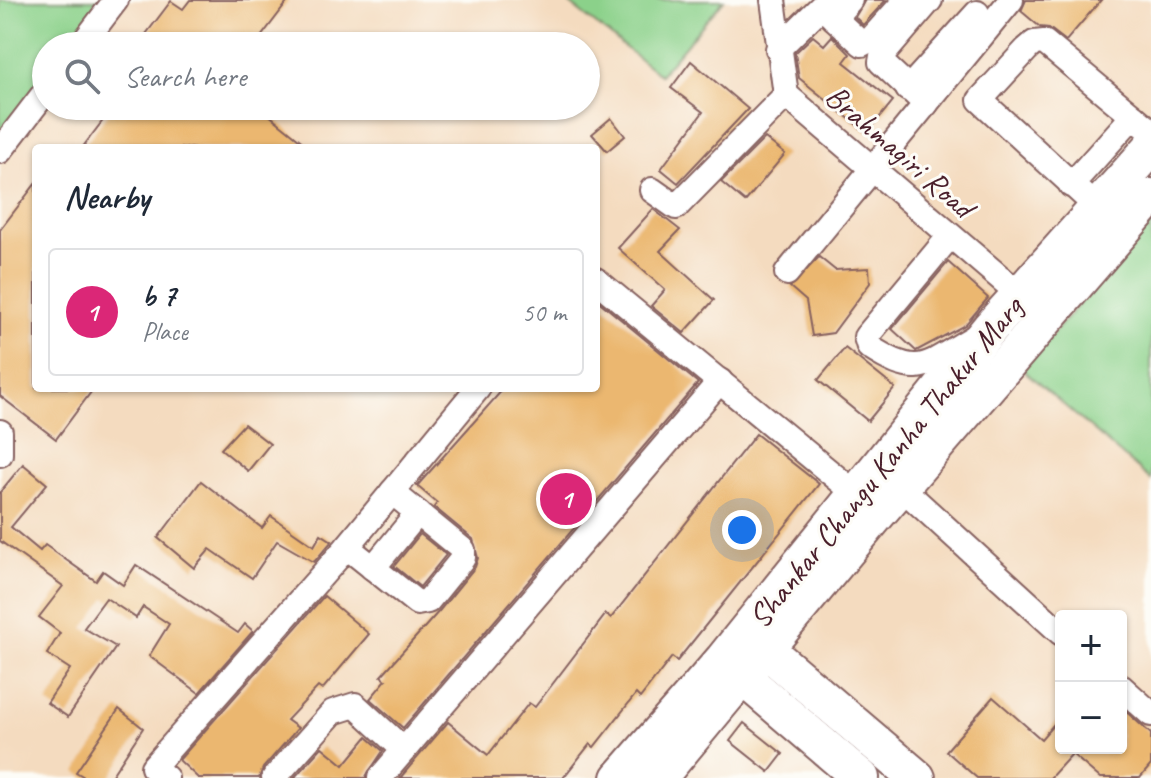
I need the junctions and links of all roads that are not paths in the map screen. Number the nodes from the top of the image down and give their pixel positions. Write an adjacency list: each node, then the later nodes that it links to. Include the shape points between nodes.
1 (116, 0): 8 (street)
2 (773, 0): 9 (street, Brahmagiri Road)
3 (906, 0): 6 (street, via 866,44)
4 (930, 0): 12 (street, via 882,56 885,67)
5 (1011, 0): 7 (street)
6 (834, 6): 9 (street)
7 (977, 12): 10 (street); 12 (street)
8 (92, 32)
9 (778, 49): 11 (street, Brahmagiri Road)
10 (952, 73): 12 (street); 13 (street)
11 (786, 95): 18 (street, Brahmagiri Road); 20 (street, via 676,207)
12 (917, 96): 18 (street)
13 (980, 100): 15 (street, via 1027,49 1044,42); 19 (street)
14 (32, 109): 17 (street)
15 (1142, 124): 19 (street)
16 (1151, 148): 22 (street, Shankar Changu Kanha Thakur Marg)
17 (0, 151)
18 (874, 169): 23 (street, Brahmagiri Road); 24 (street)
19 (1071, 185): 22 (street)
20 (652, 190)
21 (1151, 197): 26 (street, Shankar Changu Kanha Thakur Marg)
22 (1098, 208): 26 (street, Shankar Changu Kanha Thakur Marg)
23 (950, 236): 26 (street, Brahmagiri Road); 27 (street, via 868,332 869,347 892,362 924,367)
24 (787, 273)
25 (600, 283): 28 (street)
26 (1033, 306): 27 (street, Shankar Changu Kanha Thakur Marg); 32 (street, Shankar Changu Kanha Thakur Marg)
27 (990, 328): 32 (street, Shankar Changu Kanha Thakur Marg)
28 (720, 381): 32 (street); 41 (street)
29 (475, 392): 33 (street)
30 (0, 432): 31 (street)
31 (0, 454)
32 (879, 490): 37 (street); 38 (street, Shankar Changu Kanha Thakur Marg)
33 (392, 492): 34 (street); 35 (street)
34 (418, 513): 36 (street); 36 (street, via 463,550 463,558 437,591 417,603)
35 (347, 547): 36 (street); 42 (street, via 153,767)
36 (373, 568)
37 (1055, 628)
38 (745, 655): 45 (street, Shankar Changu Kanha Thakur Marg); 46 (street, Shankar Changu Kanha Thakur Marg); 47 (street); 48 (street)
39 (1127, 692): 40 (street)
40 (1151, 714)
41 (404, 750): 43 (street, via 355,705 346,706 333,712); 44 (street)
42 (166, 778)
43 (274, 778)
44 (380, 778)
45 (620, 778)
46 (658, 778)
47 (861, 778)
48 (917, 778)

